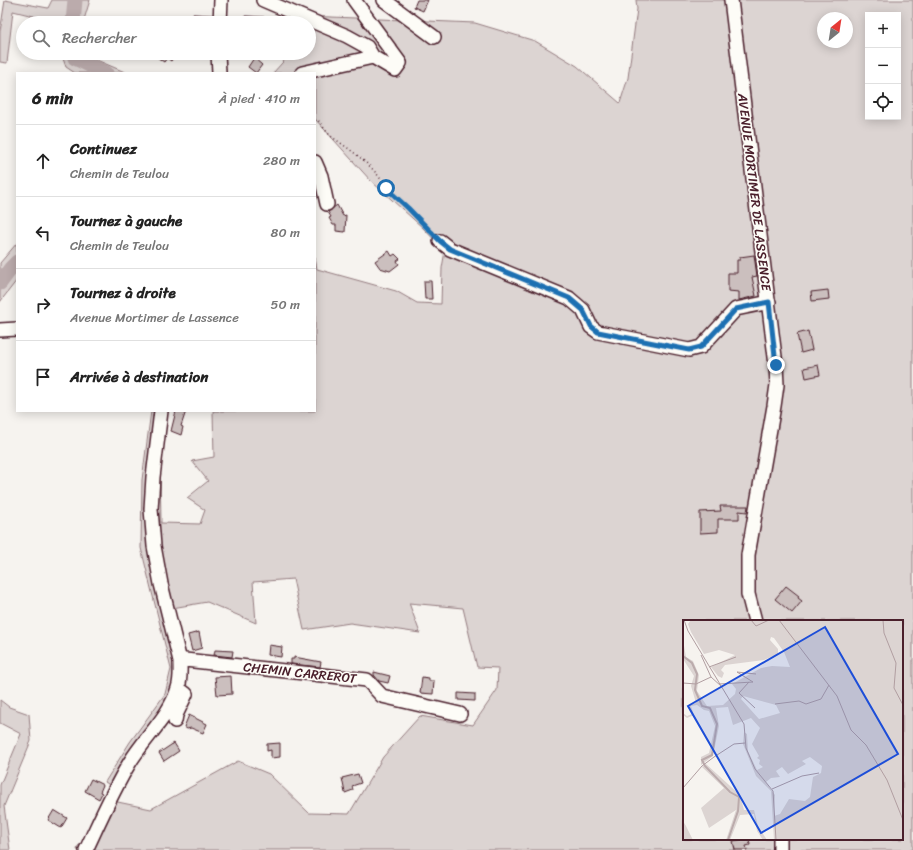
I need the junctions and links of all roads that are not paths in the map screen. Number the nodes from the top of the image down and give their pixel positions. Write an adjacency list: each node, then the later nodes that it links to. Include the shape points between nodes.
1 (221, 0): 6 (street)
2 (263, 0): 7 (street)
3 (354, 0): 10 (street, via 400,63 395,70)
4 (384, 0): 9 (street)
5 (731, 0): 17 (street, AVENUE MORTIMER DE LASSENCE)
6 (220, 16)
7 (300, 16)
8 (316, 23): 10 (street, via 367,47)
9 (434, 37)
10 (373, 57): 13 (street)
11 (218, 60): 12 (street)
12 (219, 72)
13 (306, 72)
14 (316, 164): 15 (street)
15 (327, 204)
16 (440, 241): 17 (street, via 450,249 569,298 583,310 591,326 598,332 689,350 701,347 736,309)
17 (769, 302): 21 (street, AVENUE MORTIMER DE LASSENCE, via 777,385 748,555 748,594)
18 (16, 329): 19 (street)
19 (0, 330)
20 (161, 412): 22 (street, via 151,509 161,584)
21 (755, 620)
22 (180, 660): 23 (street); 24 (street, CHEMIN CARREROT, via 367,680 382,696)
23 (178, 688): 25 (street, via 186,694); 26 (street, via 168,710 129,762)
24 (460, 714)
25 (175, 721)
26 (86, 850)

